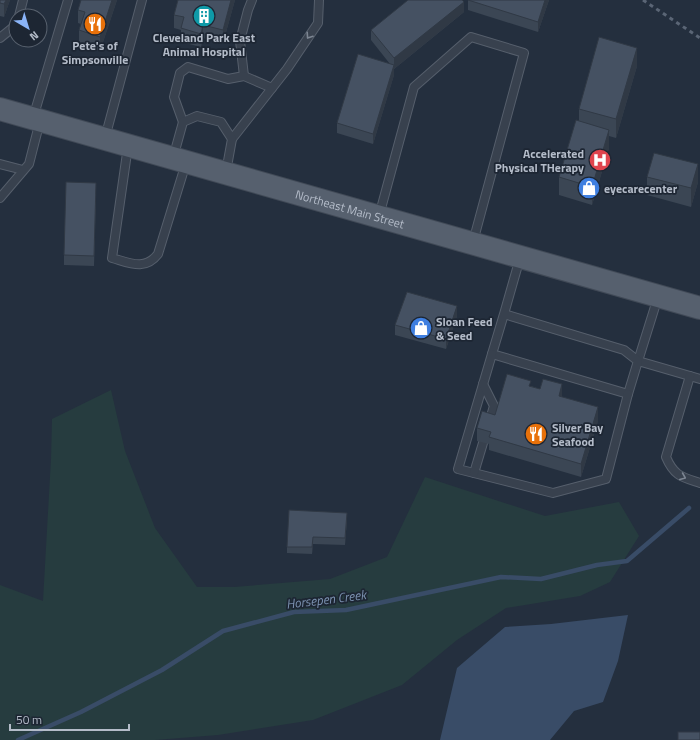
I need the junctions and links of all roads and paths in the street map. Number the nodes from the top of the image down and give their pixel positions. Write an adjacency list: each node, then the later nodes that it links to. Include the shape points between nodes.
1 (68, 0): 10 (lane)
2 (142, 0): 12 (lane)
3 (252, 0): 7 (lane, via 240,41)
4 (320, 0): 8 (lane, one-way to 8, via 318,23)
5 (8, 32): 6 (lane)
6 (0, 38)
7 (244, 76): 8 (lane); 11 (lane, via 228,79 188,68 180,73 174,97)
8 (272, 88): 13 (lane)
9 (0, 109): 10 (main road, Northeast Main Street)
10 (37, 119): 12 (main road, Northeast Main Street); 17 (lane, via 29,164)
11 (183, 122): 13 (lane, via 197,116 221,122); 15 (lane)
12 (105, 138): 14 (main road, Northeast Main Street)
13 (232, 139): 18 (lane)
14 (128, 145): 15 (main road, Northeast Main Street); 15 (lane, via 112,258 144,265 158,254)
15 (180, 160): 18 (main road, Northeast Main Street)
16 (0, 164): 17 (lane)
17 (23, 170): 19 (lane)
18 (226, 173): 20 (main road, Northeast Main Street)
19 (0, 198)
20 (379, 216): 21 (main road, Northeast Main Street); 21 (lane, via 414,87 471,37 524,54)
21 (473, 243): 22 (main road, Northeast Main Street)
22 (521, 257): 23 (main road, Northeast Main Street); 25 (lane)
23 (658, 296): 24 (main road, Northeast Main Street); 27 (lane)
24 (700, 308)
25 (504, 314): 26 (lane); 27 (lane, via 624,350)
26 (492, 354): 30 (lane); 31 (lane)
27 (638, 361): 28 (lane); 31 (lane)
28 (690, 376): 29 (lane); 35 (lane, one-way to 35, via 666,457 677,475)
29 (700, 379)
30 (483, 384): 32 (lane, via 494,406); 34 (lane, via 458,469)
31 (628, 394): 34 (lane, via 606,479 553,493)
32 (488, 426)
33 (483, 443): 34 (lane)
34 (474, 473)
35 (700, 483)

